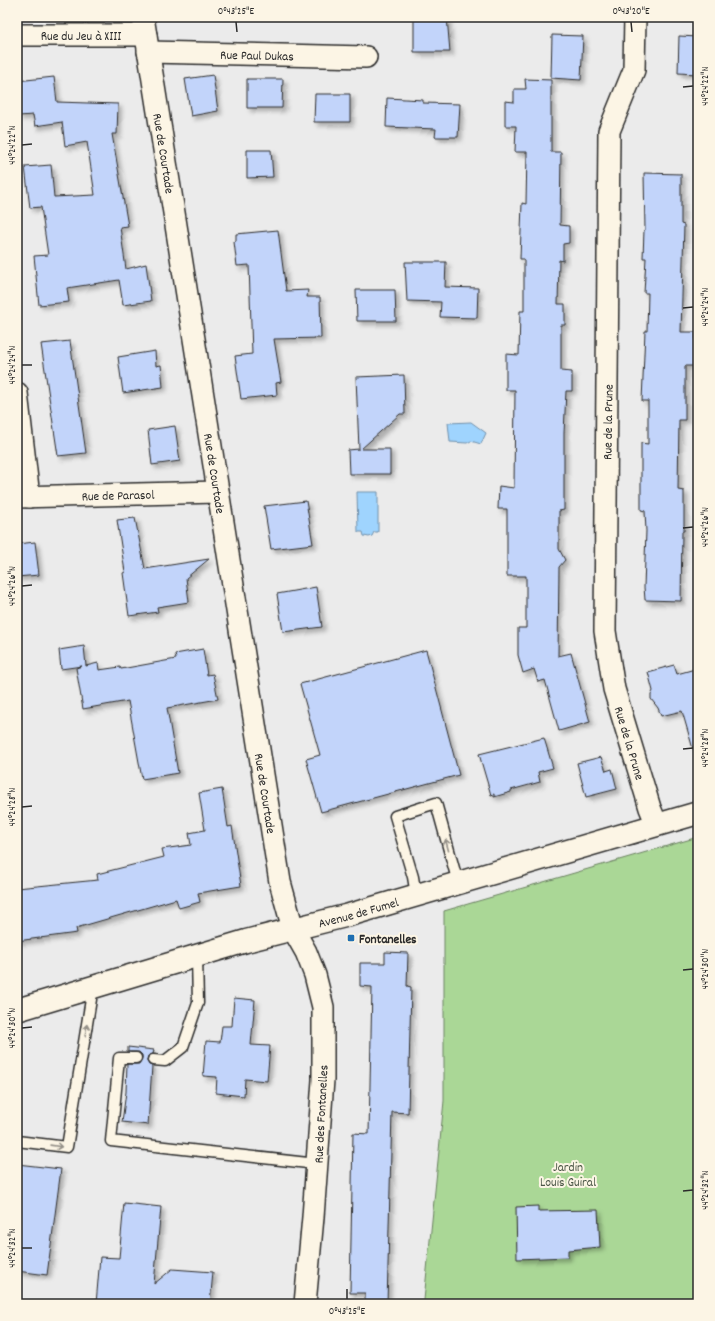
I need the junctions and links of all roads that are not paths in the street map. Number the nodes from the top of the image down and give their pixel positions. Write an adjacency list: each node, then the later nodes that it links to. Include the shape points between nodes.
1 (635, 17): 9 (street, Rue de la Prune, via 634,70 609,131 605,631 614,689)
2 (17, 35): 3 (street, Rue du Jeu à XIII)
3 (146, 35): 4 (street, Rue Paul Dukas); 6 (street, Rue de Courtade)
4 (366, 57)
5 (17, 393): 7 (street)
6 (218, 492): 7 (street, Rue de Parasol); 12 (street, Rue de Courtade, via 280,882)
7 (23, 497)
8 (698, 813): 9 (main road, Avenue de Fumel)
9 (657, 825): 10 (main road, Avenue de Fumel)
10 (458, 883): 11 (main road, Avenue de Fumel); 11 (lane, one-way to 11, via 436,803 396,816)
11 (416, 895): 12 (main road, Avenue de Fumel)
12 (293, 929): 13 (main road, Avenue de Fumel); 19 (street, Rue des Fontanelles, via 315,975 323,1007 323,1080)
13 (197, 956): 14 (main road, Avenue de Fumel); 17 (lane, via 198,1003 183,1047 165,1061)
14 (94, 987): 15 (main road, Avenue de Fumel); 18 (lane, one-way to 14, via 67,1147)
15 (17, 1010)
16 (136, 1058): 19 (lane, via 119,1058 111,1141)
17 (153, 1060)
18 (17, 1141)
19 (317, 1164): 20 (street, Rue des Fontanelles)
20 (306, 1304)

